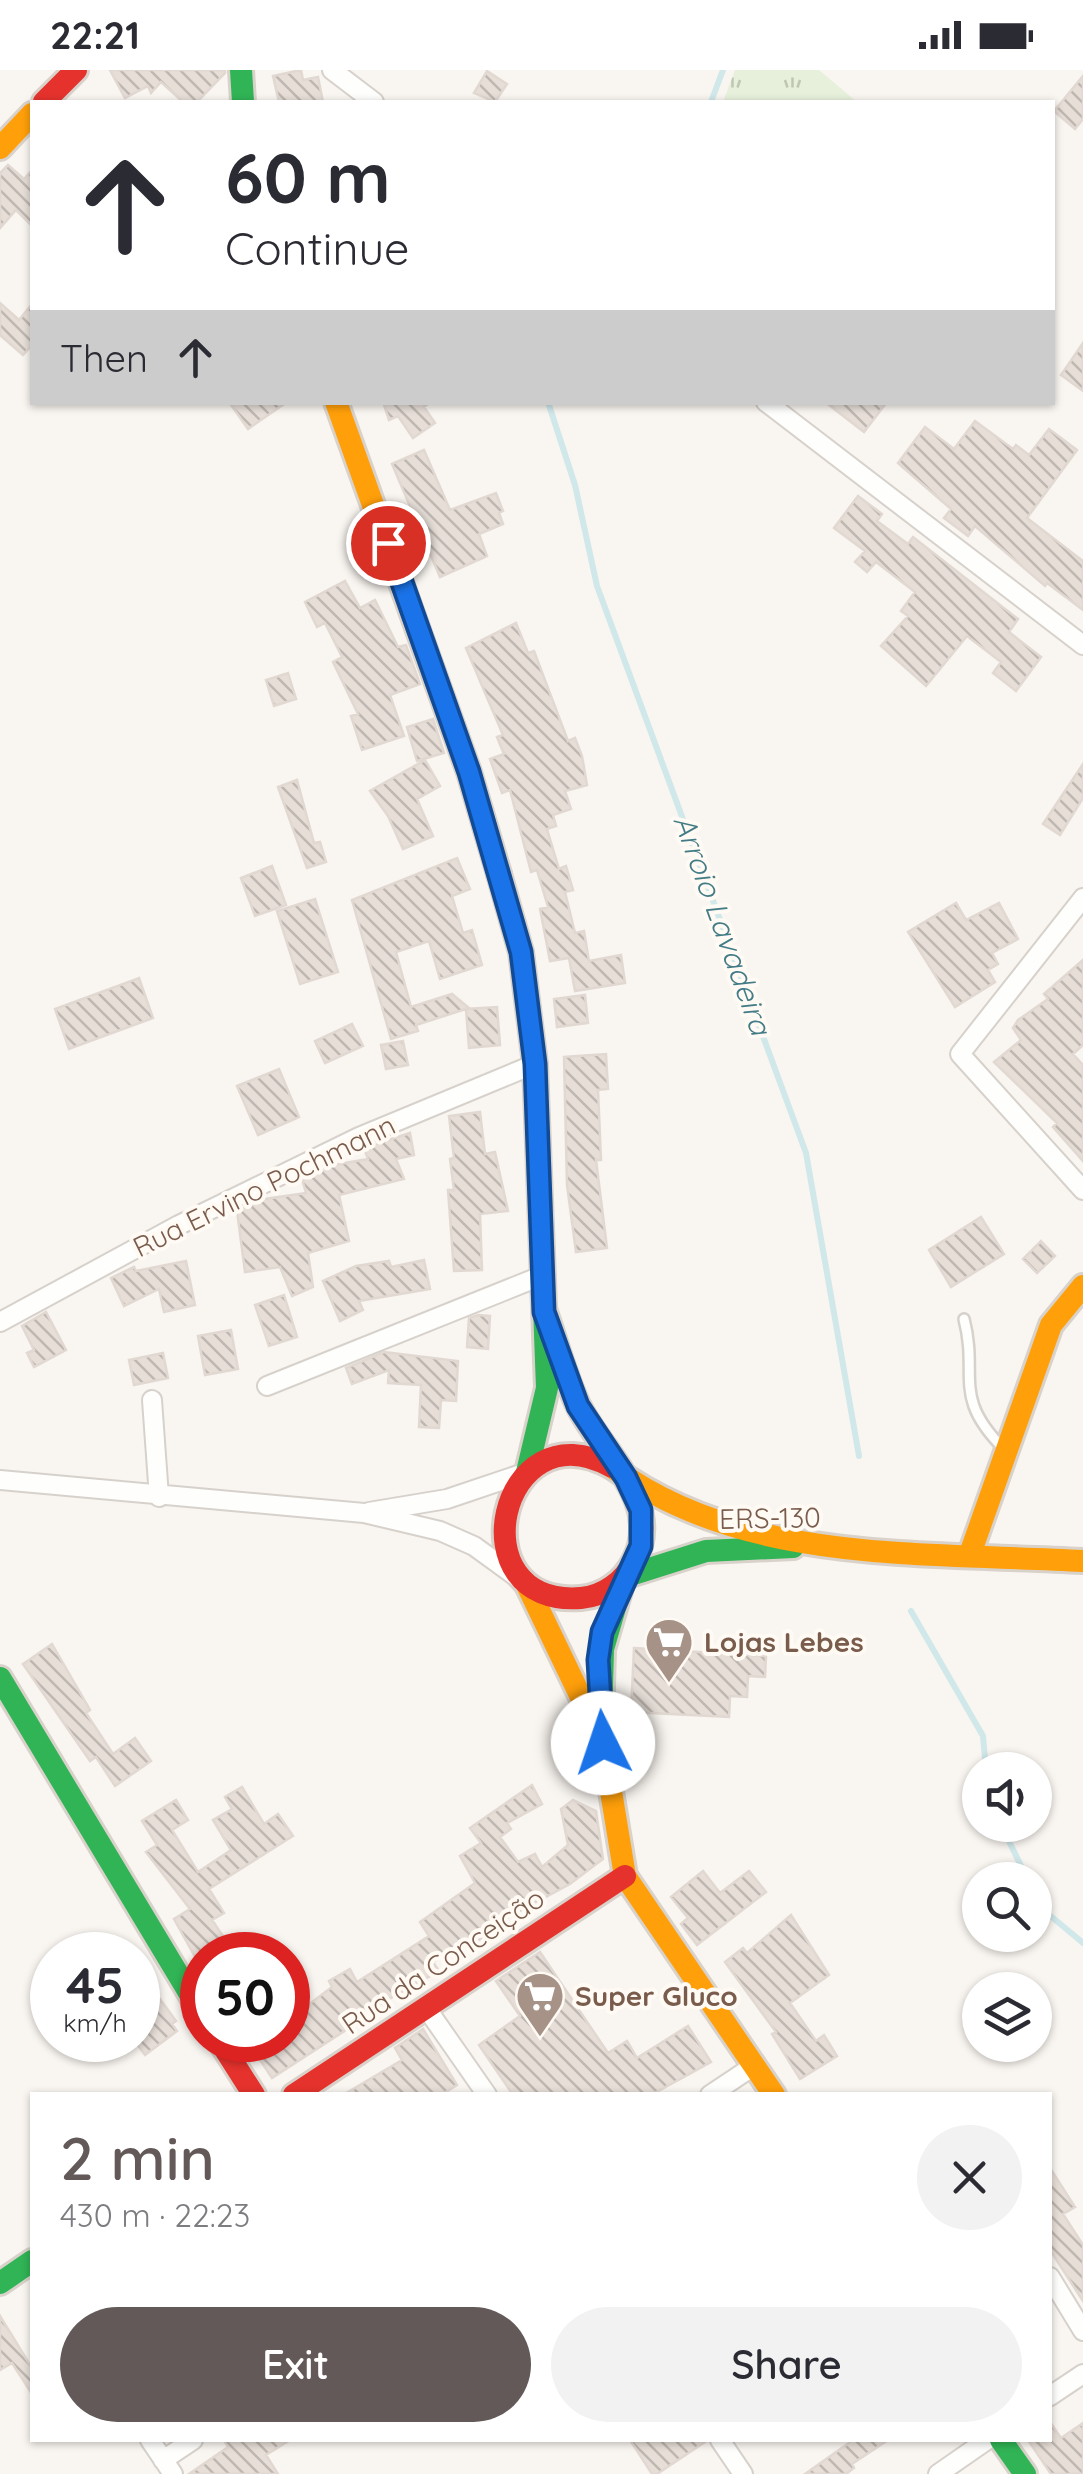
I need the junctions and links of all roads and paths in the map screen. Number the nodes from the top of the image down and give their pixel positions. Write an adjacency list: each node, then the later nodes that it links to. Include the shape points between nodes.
1 (76, 70): 4 (main road)
2 (241, 70): 5 (main road)
3 (332, 70): 6 (street)
4 (46, 100)
5 (244, 100)
6 (371, 100)
7 (30, 116): 8 (main road)
8 (0, 148)
9 (337, 405): 13 (main road, via 480,809 521,952)
10 (770, 405): 11 (street)
11 (1083, 645)
12 (1083, 898): 14 (street, via 960,1054)
13 (535, 1064): 15 (main road); 20 (street, Rua Ervino Pochmann, via 360,1137 179,1224)
14 (1083, 1190)
15 (542, 1276): 18 (main road); 21 (street)
16 (1083, 1286): 17 (main road)
17 (1073, 1310): 23 (main road, via 1051,1325)
18 (544, 1312): 24 (main road, via 547,1388); 25 (main road, via 578,1406)
19 (964, 1319): 23 (lane, via 968,1391)
20 (0, 1322)
21 (266, 1386)
22 (152, 1400): 27 (street)
23 (1005, 1450): 30 (main road)
24 (527, 1472): 25 (main road, via 570,1455 600,1460); 28 (street, via 447,1499); 33 (main road, via 501,1519 505,1555)
25 (626, 1478): 29 (main road, ERS-130, via 674,1506 732,1526); 32 (main road, via 643,1528)
26 (0, 1480): 27 (street)
27 (159, 1497): 28 (street)
28 (364, 1513): 33 (street, via 474,1546)
29 (854, 1546): 30 (main road, ERS-130); 32 (main road, ERS-130, via 712,1549 670,1555)
30 (970, 1554): 31 (main road, ERS-130)
31 (1083, 1561)
32 (624, 1577): 33 (main road, via 584,1599 553,1598); 35 (main road, via 598,1660)
33 (526, 1584): 35 (main road)
34 (0, 1678): 37 (main road)
35 (603, 1743): 36 (main road)
36 (625, 1876): 38 (main road, Rua da Conceição); 40 (main road)
37 (180, 1977)
38 (427, 2009): 42 (main road, Rua da Conceição); 43 (street)
39 (233, 2062): 41 (main road)
40 (755, 2065): 44 (street); 45 (main road)
41 (252, 2092)
42 (299, 2092)
43 (485, 2092)
44 (714, 2092)
45 (772, 2092)
46 (30, 2263): 48 (main road)
47 (1052, 2280): 49 (street)
48 (0, 2283)
49 (1083, 2330)
50 (1083, 2374): 51 (street)
51 (1052, 2395)
52 (151, 2442): 57 (street)
53 (191, 2442): 57 (street)
54 (721, 2442): 58 (street)
55 (984, 2442): 59 (street)
56 (1003, 2442): 60 (main road)
57 (168, 2467)
58 (743, 2474)
59 (938, 2474)
60 (1025, 2474)

